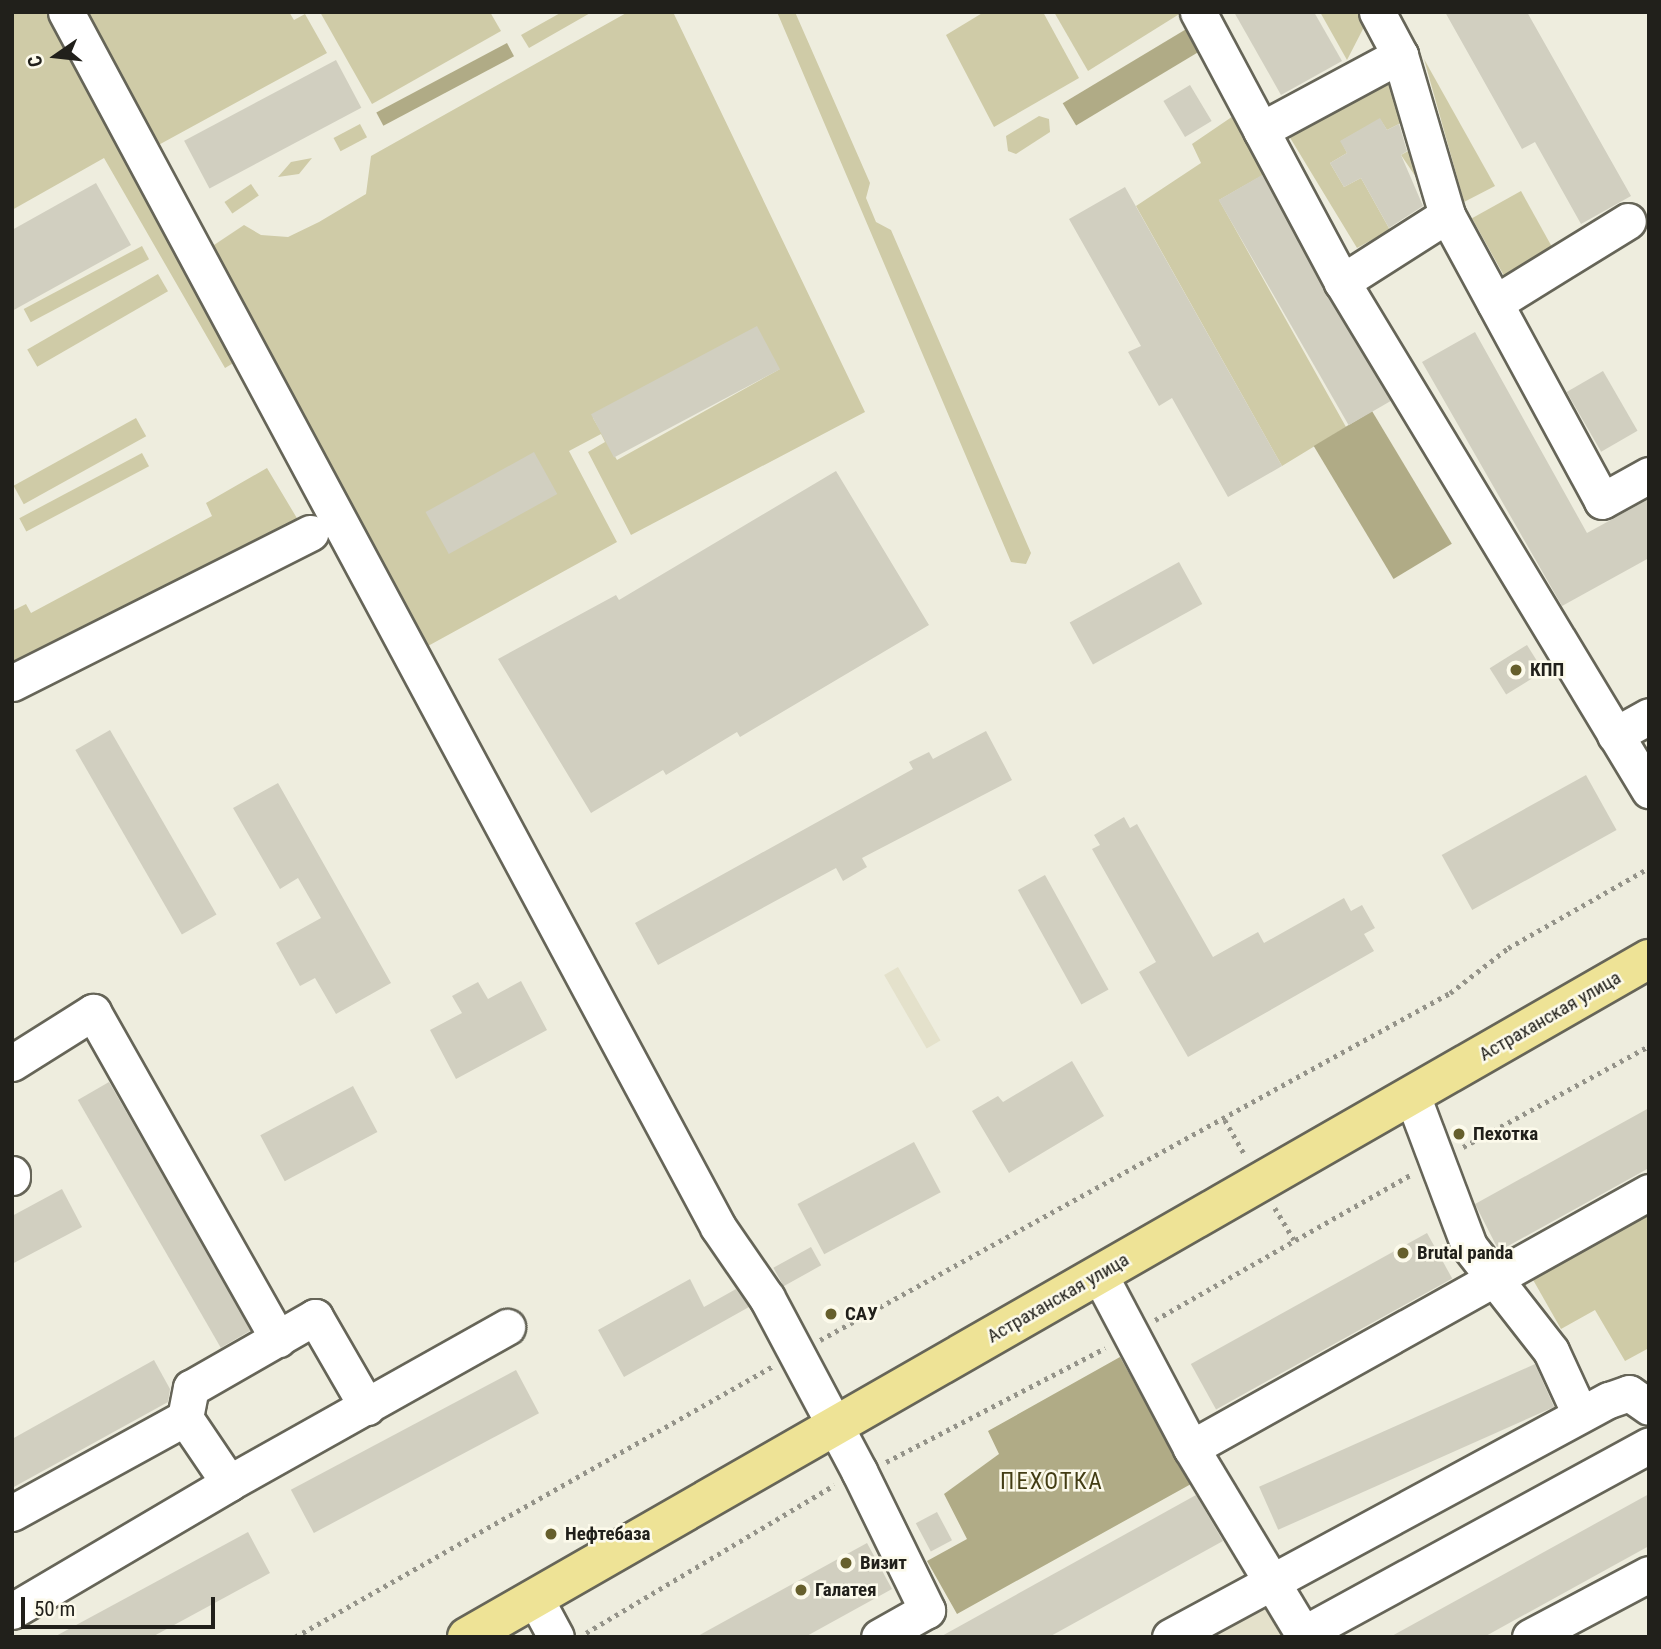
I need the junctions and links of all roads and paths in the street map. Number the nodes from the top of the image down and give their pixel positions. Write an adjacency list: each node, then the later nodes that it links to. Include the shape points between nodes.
1 (66, 12): 25 (lane, via 225,299 416,670)
2 (1199, 12): 5 (lane)
3 (1377, 12): 4 (lane)
4 (1400, 55): 5 (lane); 6 (lane)
5 (1261, 131): 8 (lane)
6 (1447, 215): 8 (lane); 9 (lane)
7 (1628, 221): 9 (lane)
8 (1342, 282): 14 (lane)
9 (1495, 303): 10 (lane, via 1602,501)
10 (1649, 475)
11 (310, 533): 12 (lane)
12 (12, 683)
13 (1649, 716): 14 (lane)
14 (1615, 735): 15 (lane)
15 (1649, 790)
16 (1649, 868): 25 (path, via 1508,948 1438,999)
17 (1649, 959): 19 (main road, Астраханская улица)
18 (12, 1063): 24 (lane, via 93,1012)
19 (1412, 1095): 21 (main road, Астраханская улица); 22 (lane, via 1469,1246)
20 (1649, 1192): 22 (lane)
21 (1099, 1274): 30 (main road, Астраханская улица); 32 (lane)
22 (1492, 1280): 28 (lane, via 1551,1351); 32 (lane)
23 (507, 1327): 26 (lane)
24 (278, 1339): 26 (lane, via 315,1317); 29 (lane, via 191,1388)
25 (793, 1355): 30 (lane); 42 (path)
26 (367, 1407): 33 (lane)
27 (1649, 1407): 28 (lane, via 1629,1393)
28 (1580, 1414): 36 (lane)
29 (186, 1419): 33 (lane); 34 (lane)
30 (831, 1428): 37 (main road, Астраханская улица); 39 (lane)
31 (1649, 1444): 41 (lane)
32 (1191, 1448): 36 (lane)
33 (229, 1483): 38 (lane)
34 (12, 1513)
35 (1649, 1574): 46 (lane)
36 (1275, 1579): 41 (lane); 45 (lane)
37 (535, 1598): 40 (main road, Астраханская улица); 43 (lane)
38 (12, 1611)
39 (934, 1623): 44 (lane)
40 (481, 1633)
41 (1304, 1635)
42 (295, 1637)
43 (556, 1637)
44 (879, 1637)
45 (1170, 1637)
46 (1530, 1637)

